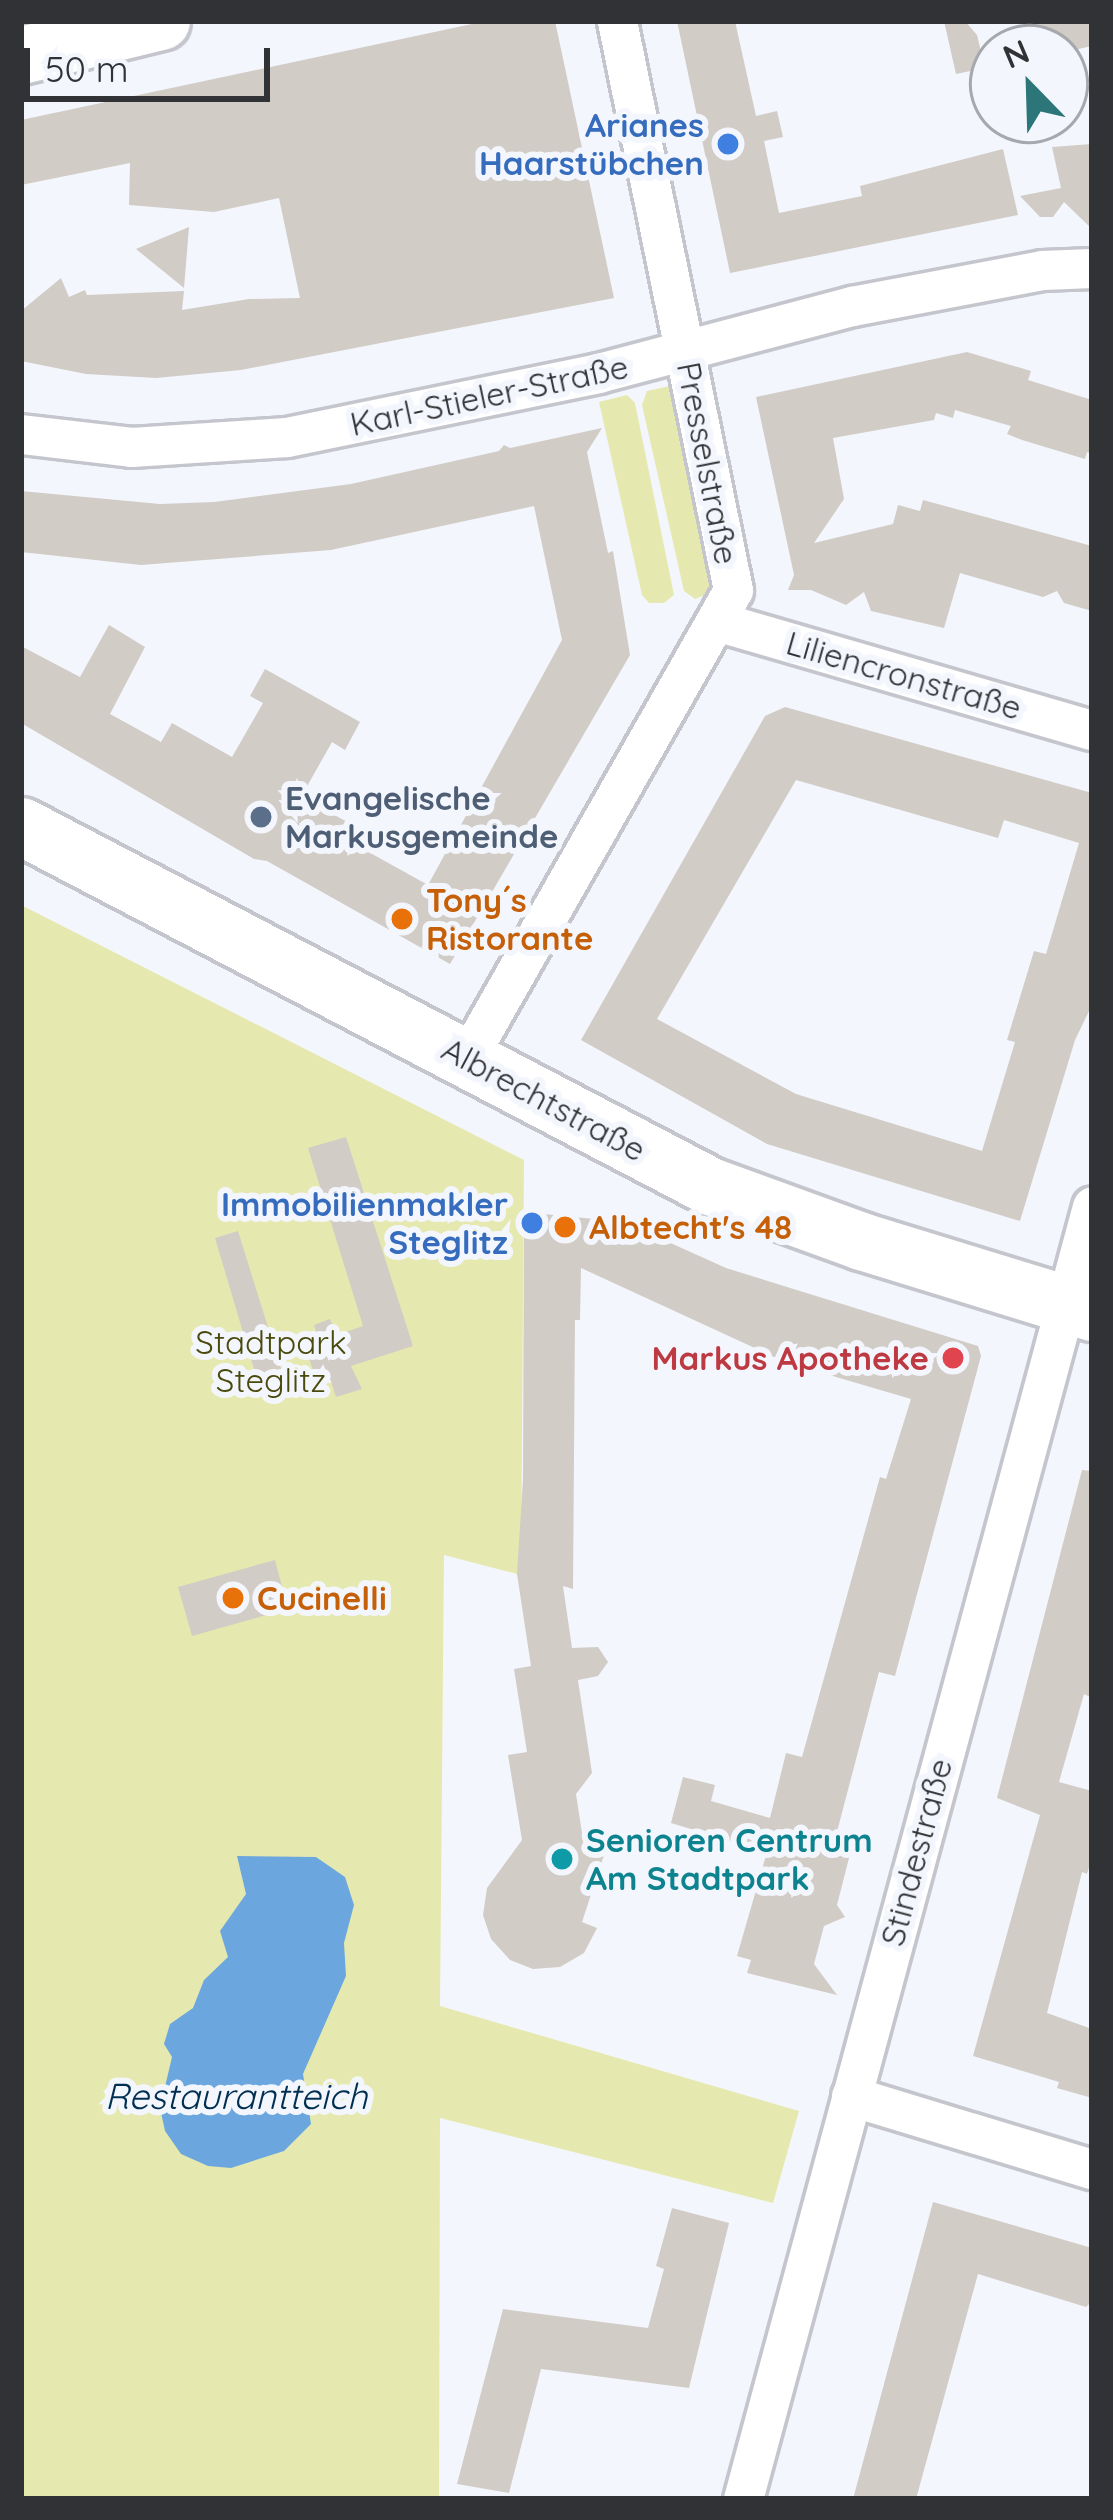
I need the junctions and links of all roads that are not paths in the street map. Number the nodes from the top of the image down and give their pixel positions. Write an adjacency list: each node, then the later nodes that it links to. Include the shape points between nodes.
1 (161, 21): 3 (street)
2 (617, 21): 5 (street, Presselstraße)
3 (21, 55)
4 (1092, 268): 5 (street, Karl-Stieler-Straße, via 945,286)
5 (686, 350): 6 (street, Karl-Stieler-Straße, via 248,443 131,447); 7 (street, Presselstraße, via 733,590)
6 (21, 434)
7 (716, 621): 8 (street, Liliencronstraße); 10 (street, Presselstraße)
8 (1092, 730)
9 (21, 826): 10 (street, Albrechtstraße)
10 (467, 1058): 12 (street, Albrechtstraße, via 710,1186)
11 (1092, 1206): 12 (street, Stindestraße)
12 (1078, 1308): 13 (street, Stindestraße)
13 (851, 2096): 14 (street); 15 (street, Stindestraße)
14 (1092, 2170)
15 (743, 2499)

